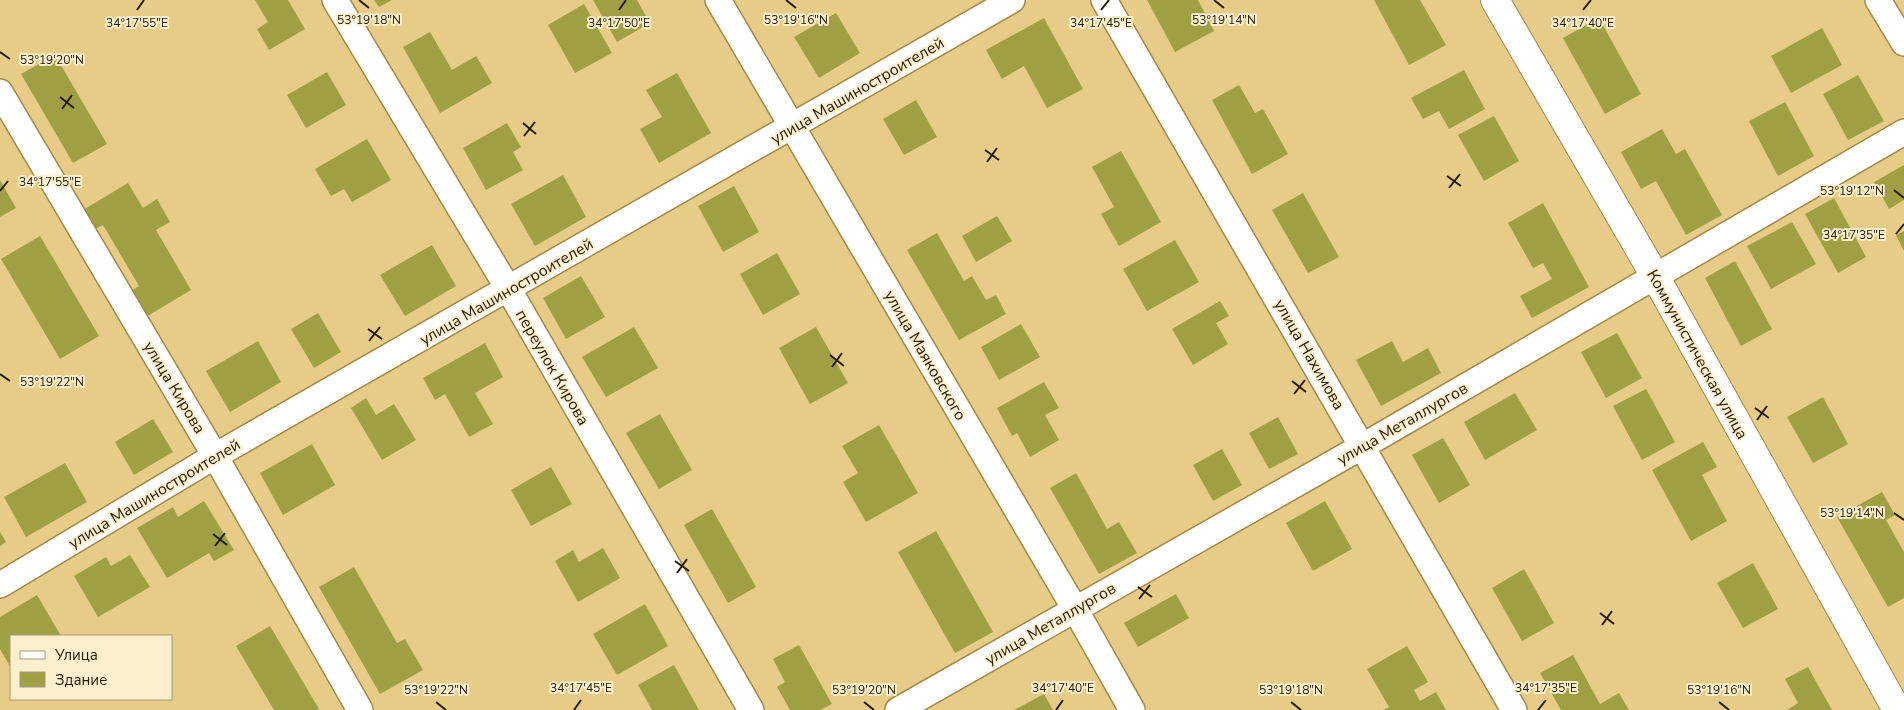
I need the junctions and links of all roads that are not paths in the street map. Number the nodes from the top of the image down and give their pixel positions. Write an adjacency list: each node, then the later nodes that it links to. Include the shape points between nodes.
1 (335, 0): 12 (street, переулок Кирова)
2 (718, 0): 9 (street, улица Маяковского)
3 (1012, 0): 9 (street, улица Машиностроителей)
4 (1104, 0): 13 (street, улица Нахимова)
5 (1495, 0): 11 (street, Коммунистическая улица)
6 (1878, 0): 7 (street)
7 (1904, 44)
8 (0, 92): 14 (street, улица Кирова)
9 (792, 128): 12 (street, улица Машиностроителей); 16 (street, улица Маяковского)
10 (1904, 132): 11 (street, улица Металлургов)
11 (1655, 276): 13 (street, улица Металлургов); 22 (street, Коммунистическая улица)
12 (509, 290): 14 (street, улица Машиностроителей); 18 (street, переулок Кирова)
13 (1363, 446): 16 (street, улица Металлургов); 21 (street, улица Нахимова)
14 (215, 456): 15 (street, улица Машиностроителей); 17 (street, улица Кирова)
15 (0, 585)
16 (1075, 609): 19 (street, улица Металлургов); 20 (street, улица Маяковского)
17 (360, 710)
18 (751, 710)
19 (898, 710)
20 (1132, 710)
21 (1514, 710)
22 (1897, 710)

